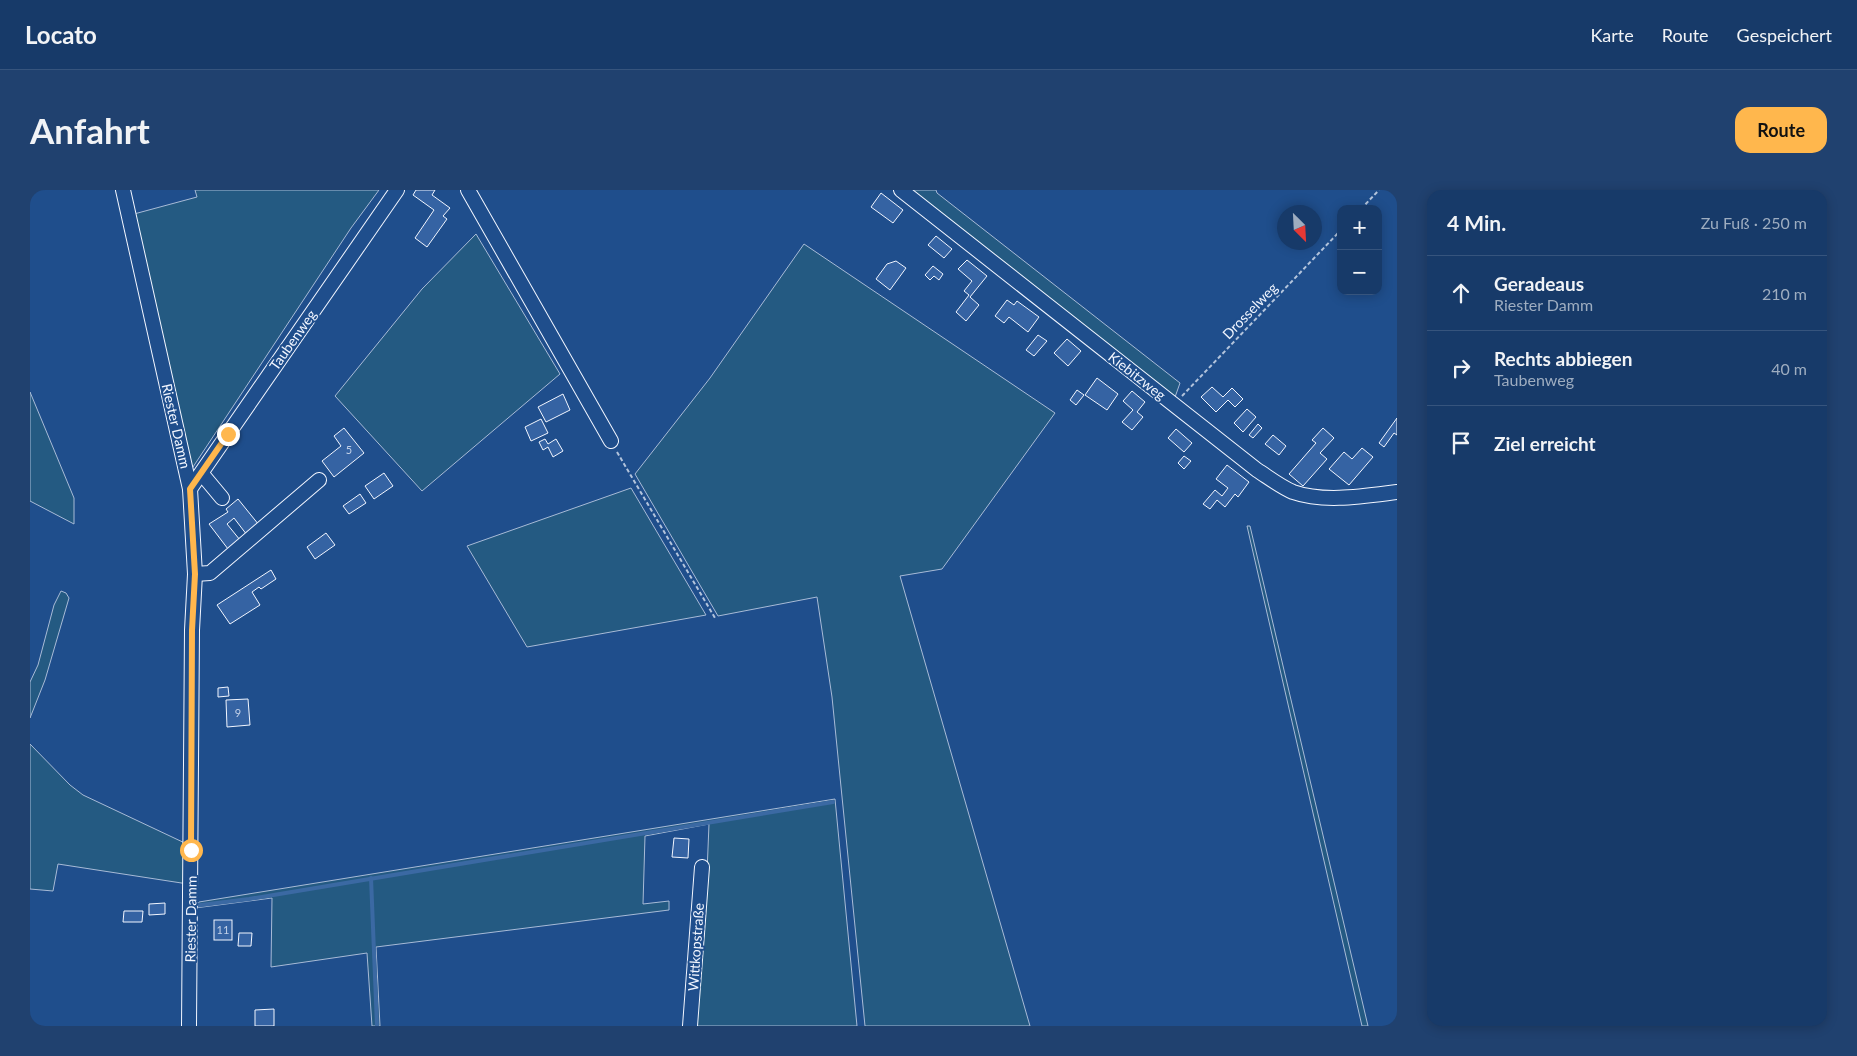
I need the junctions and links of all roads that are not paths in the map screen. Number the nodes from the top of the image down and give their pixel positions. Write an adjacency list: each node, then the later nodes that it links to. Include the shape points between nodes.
1 (123, 190): 8 (street, Riester Damm)
2 (397, 190): 6 (street, Taubenweg)
3 (468, 190): 5 (street)
4 (902, 190): 9 (street, Kiebitzweg, via 1256,470 1292,491 1310,496)
5 (611, 441)
6 (202, 474): 8 (street, Taubenweg); 10 (street)
7 (319, 480): 11 (street, via 210,573)
8 (190, 489): 11 (street, Riester Damm)
9 (1397, 492)
10 (222, 498)
11 (195, 574): 13 (street, Riester Damm)
12 (702, 867): 14 (street, Wittkopstraße)
13 (190, 1026)
14 (690, 1026)

